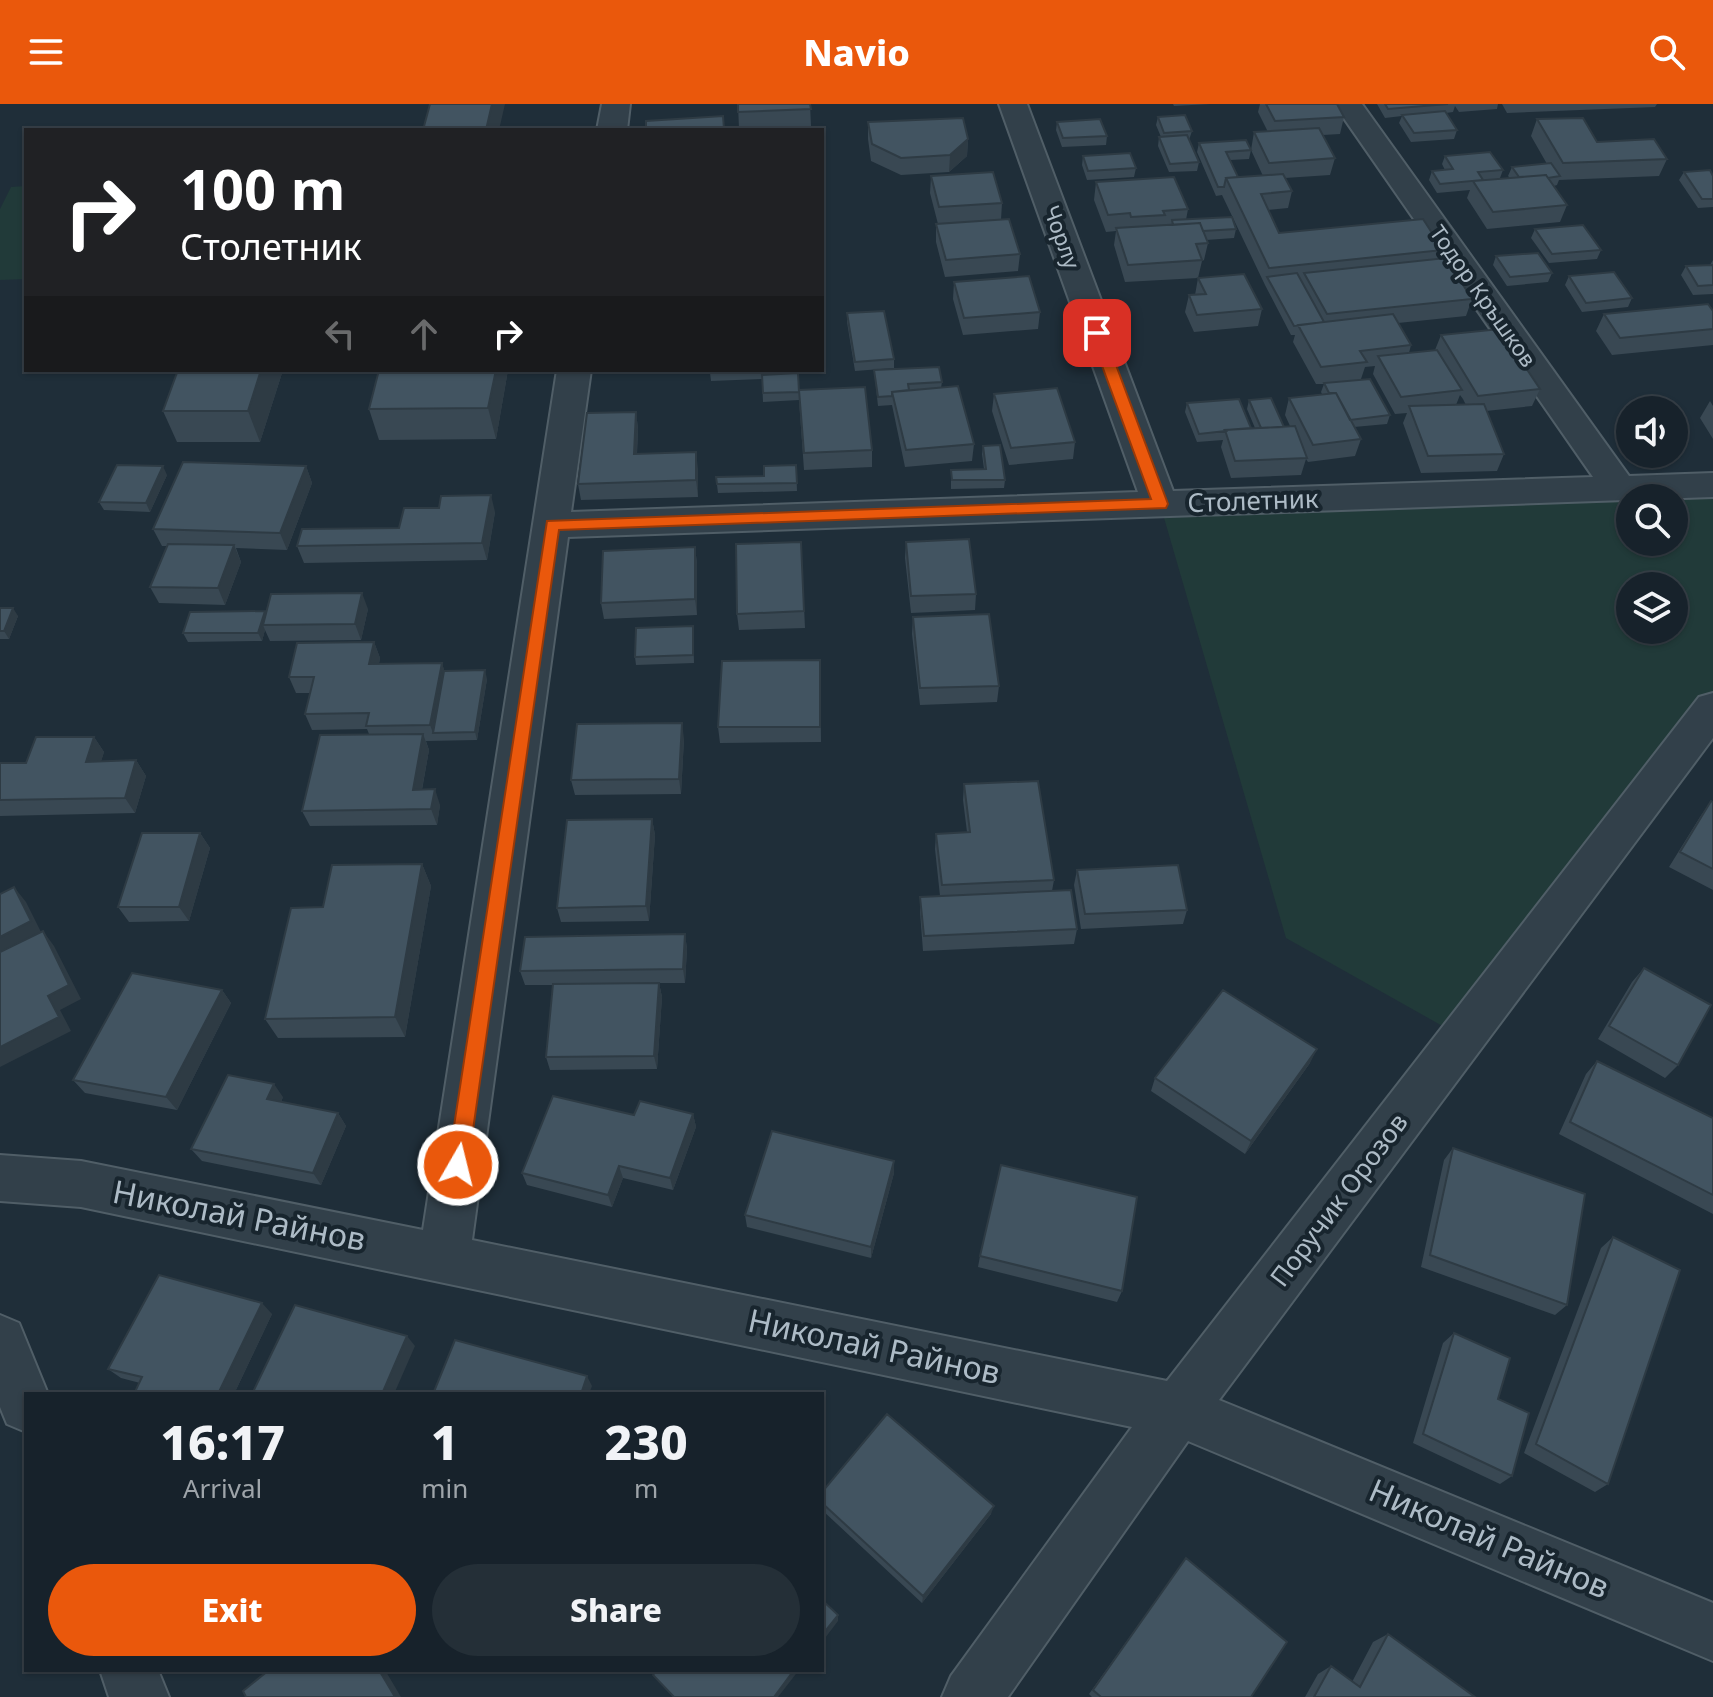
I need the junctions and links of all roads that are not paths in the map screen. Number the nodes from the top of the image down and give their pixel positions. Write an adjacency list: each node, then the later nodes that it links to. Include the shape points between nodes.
1 (616, 104): 4 (street)
2 (1013, 104): 10 (street, Чорлу)
3 (1348, 104): 6 (street, Тодор Кръшков)
4 (612, 128)
5 (574, 372): 11 (street)
6 (1616, 484)
7 (1713, 485): 8 (street, Столетник)
8 (1688, 486)
9 (1616, 488): 10 (street, Столетник)
10 (1160, 504): 11 (street, Столетник)
11 (552, 525): 14 (street)
12 (1713, 708): 17 (street, Поручик Орозов)
13 (0, 1178): 14 (street, Николай Райнов, via 81,1184)
14 (444, 1257): 17 (street, Николай Райнов)
15 (0, 1341): 16 (street)
16 (24, 1400)
17 (1178, 1410): 18 (street, Николай Райнов); 21 (street, Поручик Орозов)
18 (1713, 1632)
19 (130, 1672): 20 (street)
20 (139, 1697)
21 (972, 1697)

